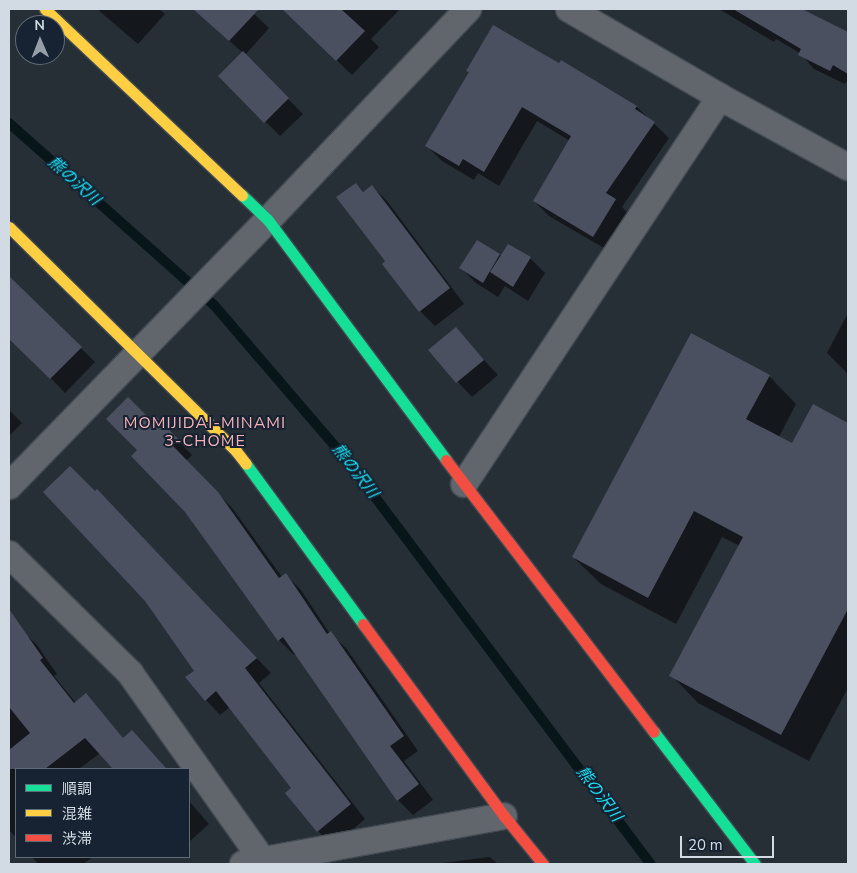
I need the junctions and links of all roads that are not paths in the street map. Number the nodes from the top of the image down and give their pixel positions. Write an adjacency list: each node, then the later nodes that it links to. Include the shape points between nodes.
1 (45, 9): 6 (street)
2 (468, 9): 6 (street)
3 (569, 9): 4 (street)
4 (720, 97): 5 (street); 9 (street)
5 (848, 167)
6 (268, 220): 8 (street); 9 (street)
7 (9, 227): 8 (street)
8 (139, 353): 10 (street); 12 (street, via 236,451)
9 (464, 484): 15 (street)
10 (9, 486)
11 (9, 554): 13 (street, via 130,673)
12 (504, 816): 13 (street); 14 (street)
13 (253, 862)
14 (543, 864)
15 (755, 864)

